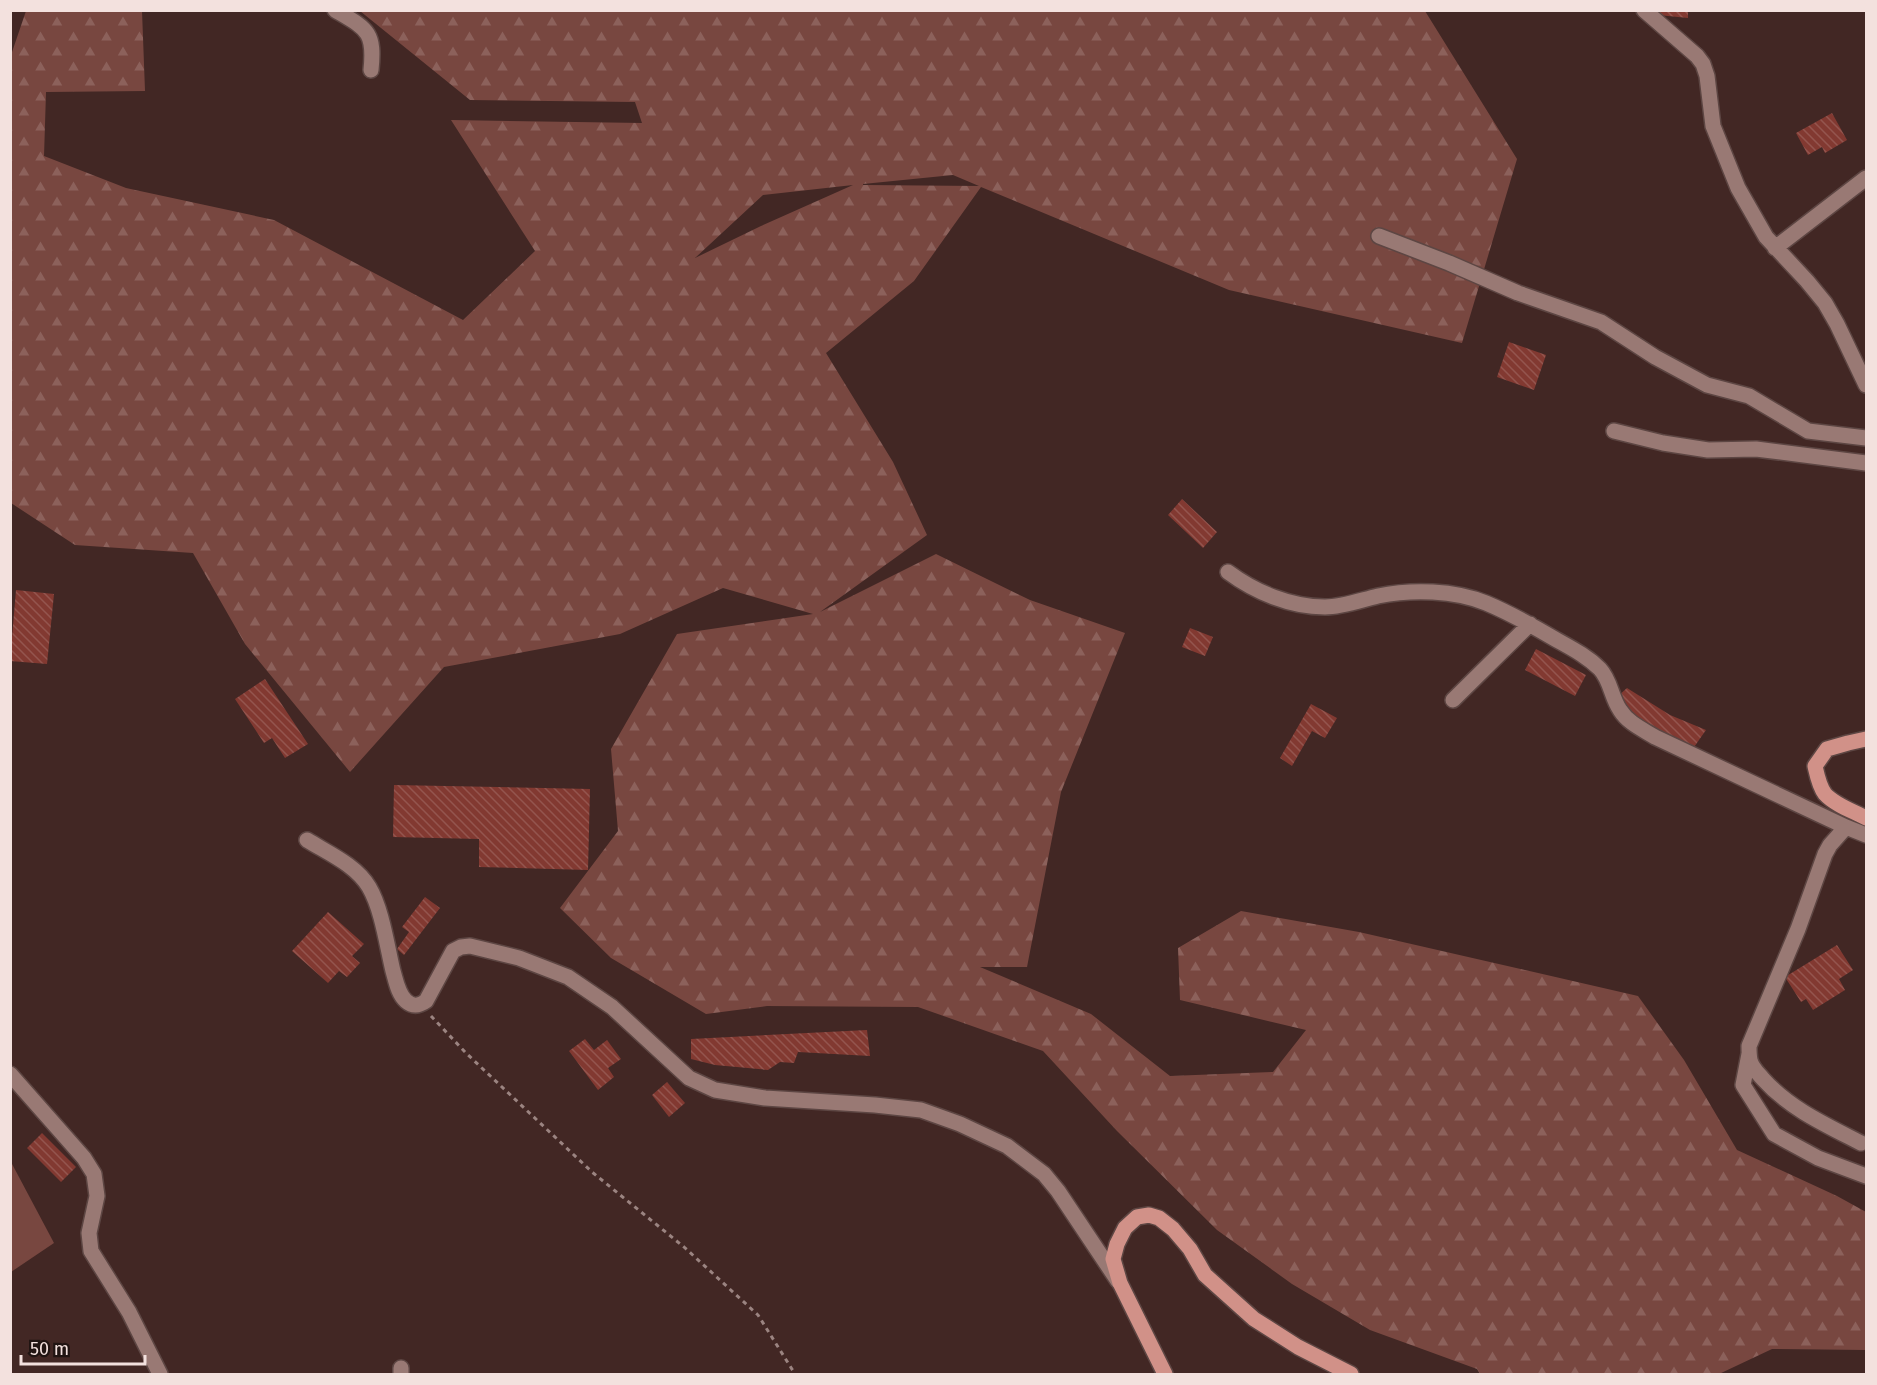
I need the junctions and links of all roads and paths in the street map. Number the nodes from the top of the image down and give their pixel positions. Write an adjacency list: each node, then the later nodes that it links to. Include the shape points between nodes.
1 (335, 10): 3 (street, via 370,36)
2 (1644, 10): 6 (street, via 1703,64 1717,139 1738,188)
3 (371, 70)
4 (1866, 178): 6 (street)
5 (1379, 236): 9 (street, via 1601,322 1707,385 1749,396 1808,430)
6 (1775, 248): 7 (street, via 1825,303)
7 (1866, 385)
8 (1614, 431): 10 (street, via 1708,450 1756,448)
9 (1866, 438)
10 (1866, 463)
11 (1228, 572): 12 (street, via 1249,587 1299,604 1325,607 1408,592 1438,593 1486,603)
12 (1530, 624): 13 (street); 16 (street, via 1587,657 1602,671 1619,709 1630,722)
13 (1453, 700)
14 (1866, 739): 15 (main road, via 1827,750 1815,766 1825,794)
15 (1866, 818)
16 (1846, 827): 17 (street); 20 (street, via 1825,854)
17 (1866, 835)
18 (307, 840): 19 (street, via 360,874 369,886 396,983 404,999 414,1006)
19 (420, 1005): 24 (street, via 426,1001 453,951 470,946 519,958 568,977 612,1007 690,1078 715,1090 765,1098 921,1110 960,1125 1007,1146 1044,1174); 26 (path, via 592,1172 684,1247 758,1315)
20 (1749, 1054): 22 (street, via 1753,1067 1790,1104); 23 (street, via 1743,1085 1774,1134 1818,1158)
21 (10, 1074): 25 (street, via 94,1174 98,1196 89,1233 91,1251 129,1311)
22 (1862, 1143)
23 (1866, 1176)
24 (1120, 1283): 27 (main road); 28 (main road, via 1113,1259 1125,1228 1137,1218 1159,1218 1190,1249 1205,1275 1254,1319)
25 (160, 1374)
26 (795, 1374)
27 (1165, 1374)
28 (1350, 1374)

